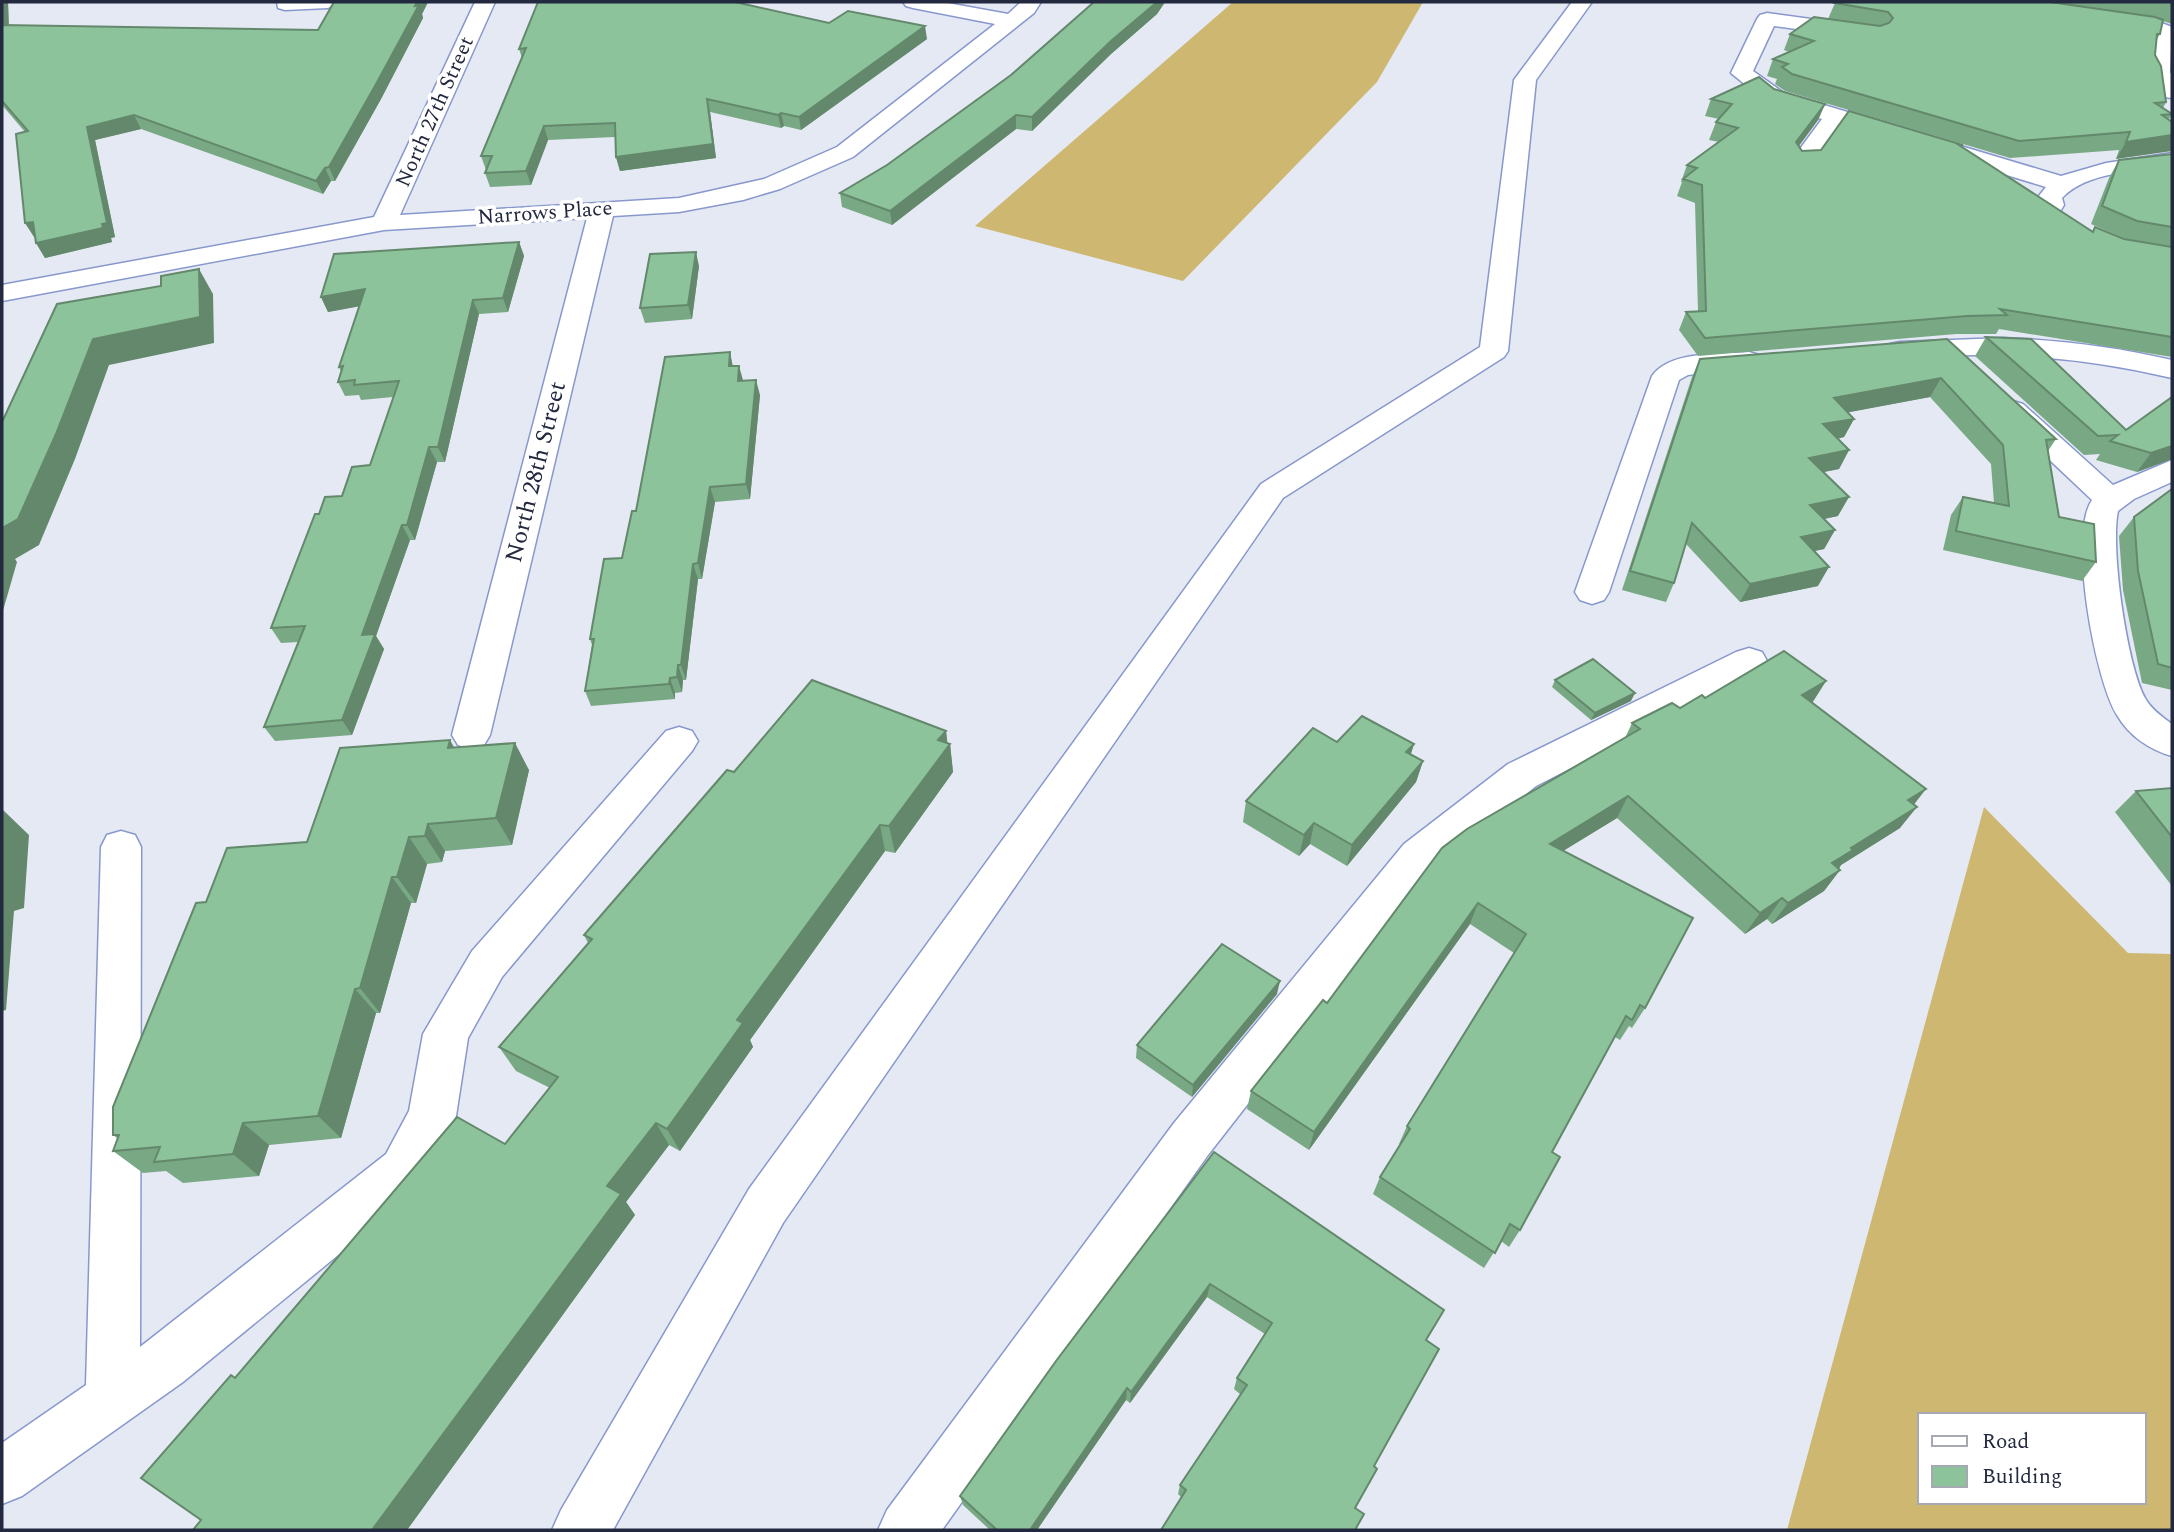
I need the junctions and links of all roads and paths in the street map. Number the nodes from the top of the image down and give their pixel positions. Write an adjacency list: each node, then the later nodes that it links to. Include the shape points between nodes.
1 (328, 2): 6 (street)
2 (485, 2): 18 (street, North 27th Street)
3 (913, 2): 8 (street)
4 (1031, 2): 8 (street, Narrows Place)
5 (1582, 2): 35 (street, via 1525,80 1494,351 1272,491 766,1206)
6 (285, 4)
7 (2085, 16): 10 (street, via 2151,25)
8 (1012, 21): 17 (street, Narrows Place, via 864,139 815,167 716,200)
9 (1873, 34): 13 (street, via 1767,19 1742,73 1776,98)
10 (2172, 34): 11 (street, via 2166,36)
11 (2167, 61): 12 (street, via 2159,72)
12 (2172, 92)
13 (1836, 116): 14 (street); 16 (street)
14 (1803, 160)
15 (2172, 160): 16 (street)
16 (2061, 184): 19 (street, via 2050,197)
17 (602, 209): 18 (street, Narrows Place); 29 (street, North 28th Street)
18 (384, 223): 20 (street, Narrows Place)
19 (2071, 225)
20 (2, 293)
21 (1944, 346): 22 (street); 24 (street, via 2052,347); 26 (street)
22 (1866, 353)
23 (1770, 359): 27 (street, via 1681,367 1666,376)
24 (2172, 369)
25 (2172, 470): 26 (street)
26 (2112, 501): 31 (street, via 2104,505 2097,521 2106,612 2121,685 2136,715)
27 (1592, 592)
28 (1749, 660): 36 (street, via 1522,775 1418,856 1191,1139)
29 (471, 735)
30 (678, 741): 33 (street, via 488,964 446,1034 432,1116 403,1171)
31 (2172, 742)
32 (121, 847): 33 (street)
33 (113, 1399): 34 (street)
34 (2, 1476)
35 (581, 1530)
36 (907, 1530)

